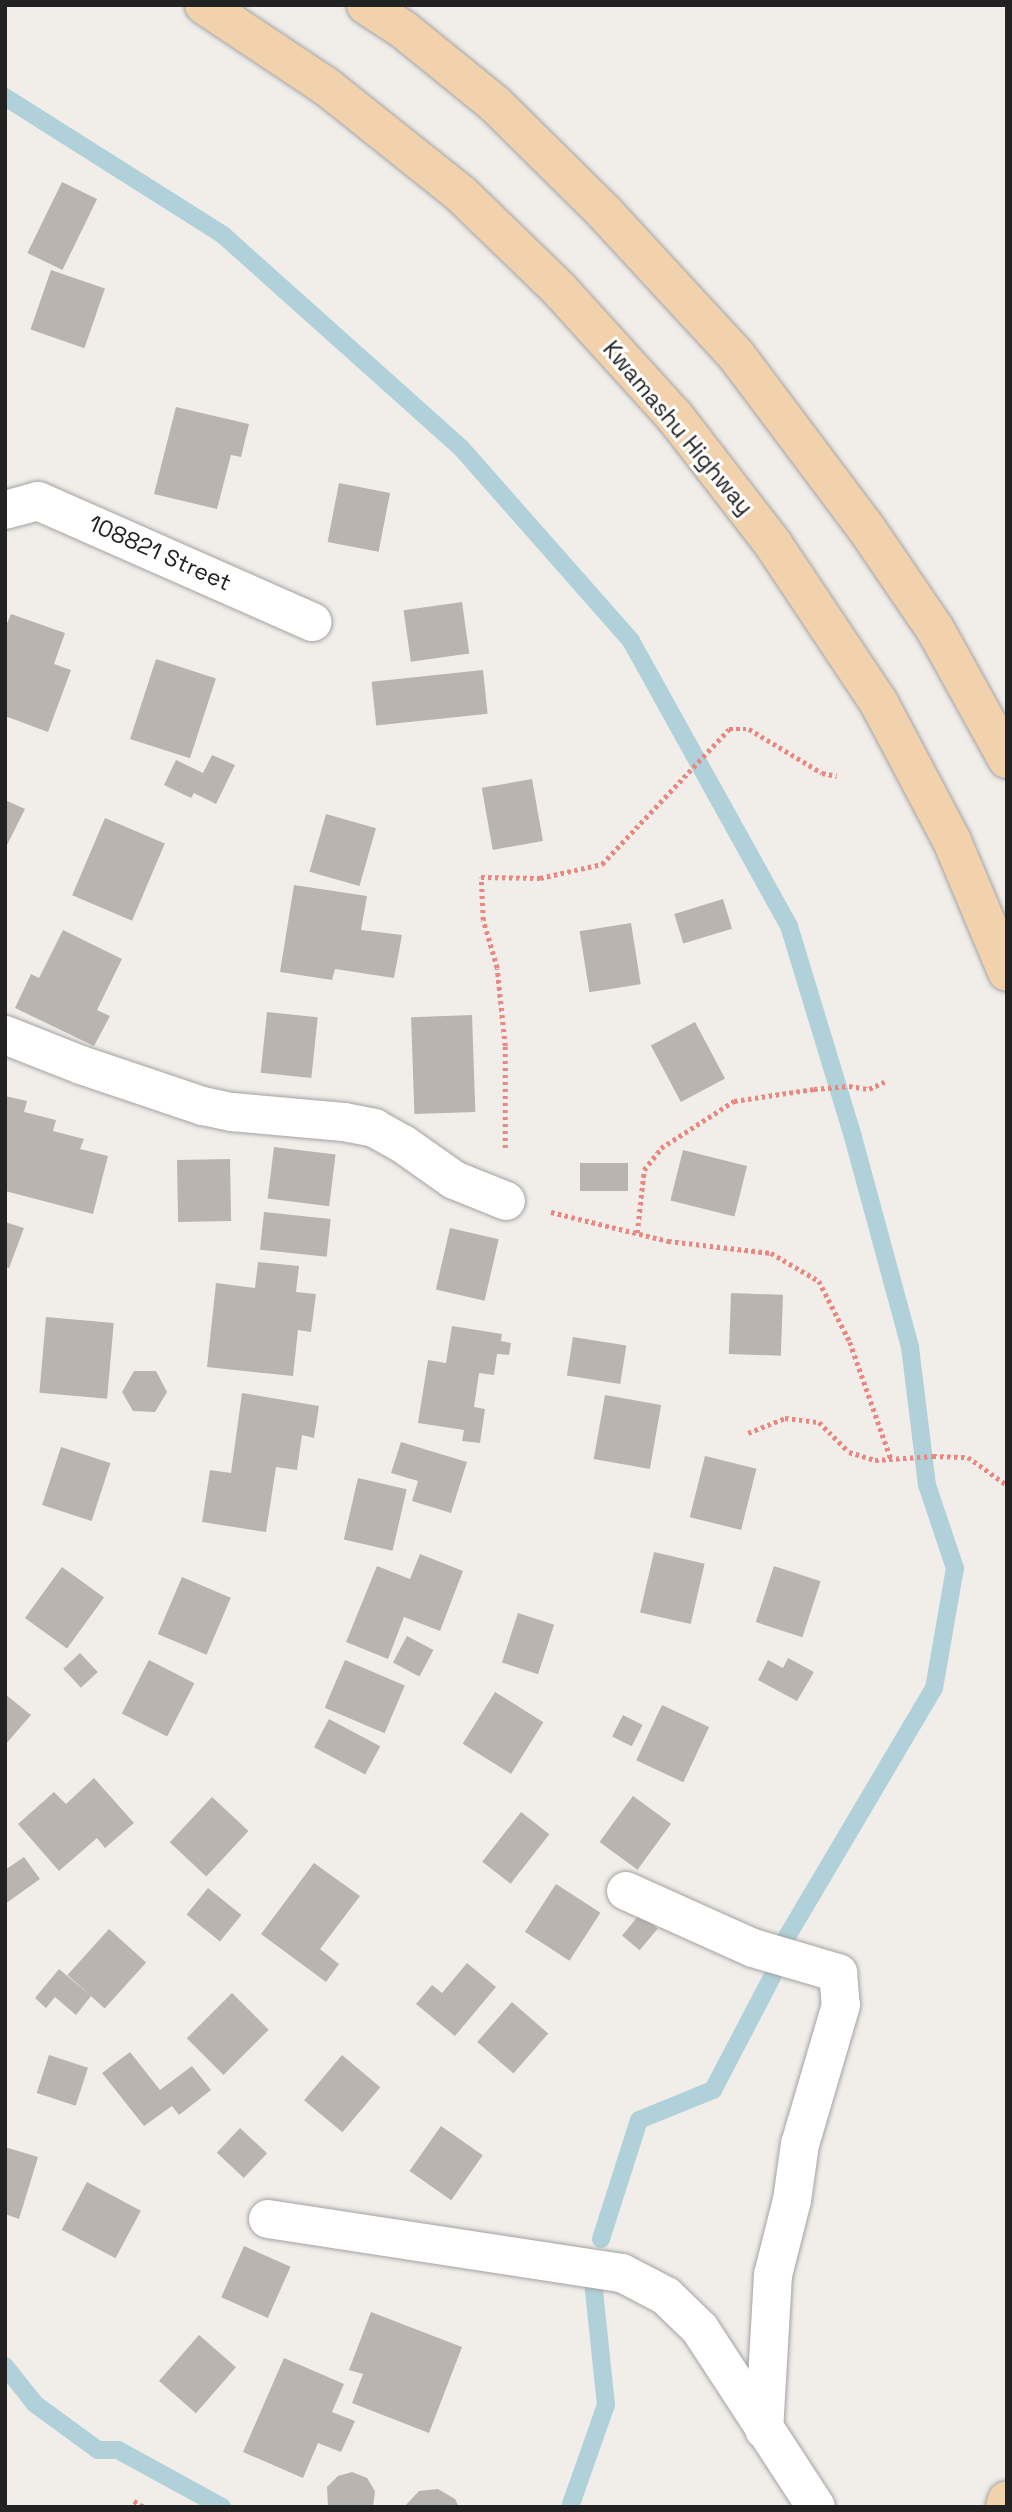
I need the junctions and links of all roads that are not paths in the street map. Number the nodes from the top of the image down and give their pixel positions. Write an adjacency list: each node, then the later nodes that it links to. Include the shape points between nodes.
1 (204, 5): 6 (main road, Kwamashu Highway, via 327,87 461,194 559,289 675,417 773,544 879,703 952,841)
2 (366, 5): 5 (main road, via 495,104 605,213 736,355 866,528 935,629)
3 (5, 510): 4 (street, 108821 Street, via 38,501)
4 (312, 622)
5 (1007, 759)
6 (1007, 972)
7 (5, 1035): 8 (street, via 203,1106 374,1128 454,1180)
8 (506, 1201)
9 (626, 1891): 11 (street, via 753,1948 838,1973 841,2005 800,2144 773,2275)
10 (268, 2219): 11 (street, via 622,2273 666,2296 701,2329)
11 (764, 2430): 13 (street)
12 (1007, 2500): 14 (main road)
13 (816, 2507)
14 (1005, 2507)

